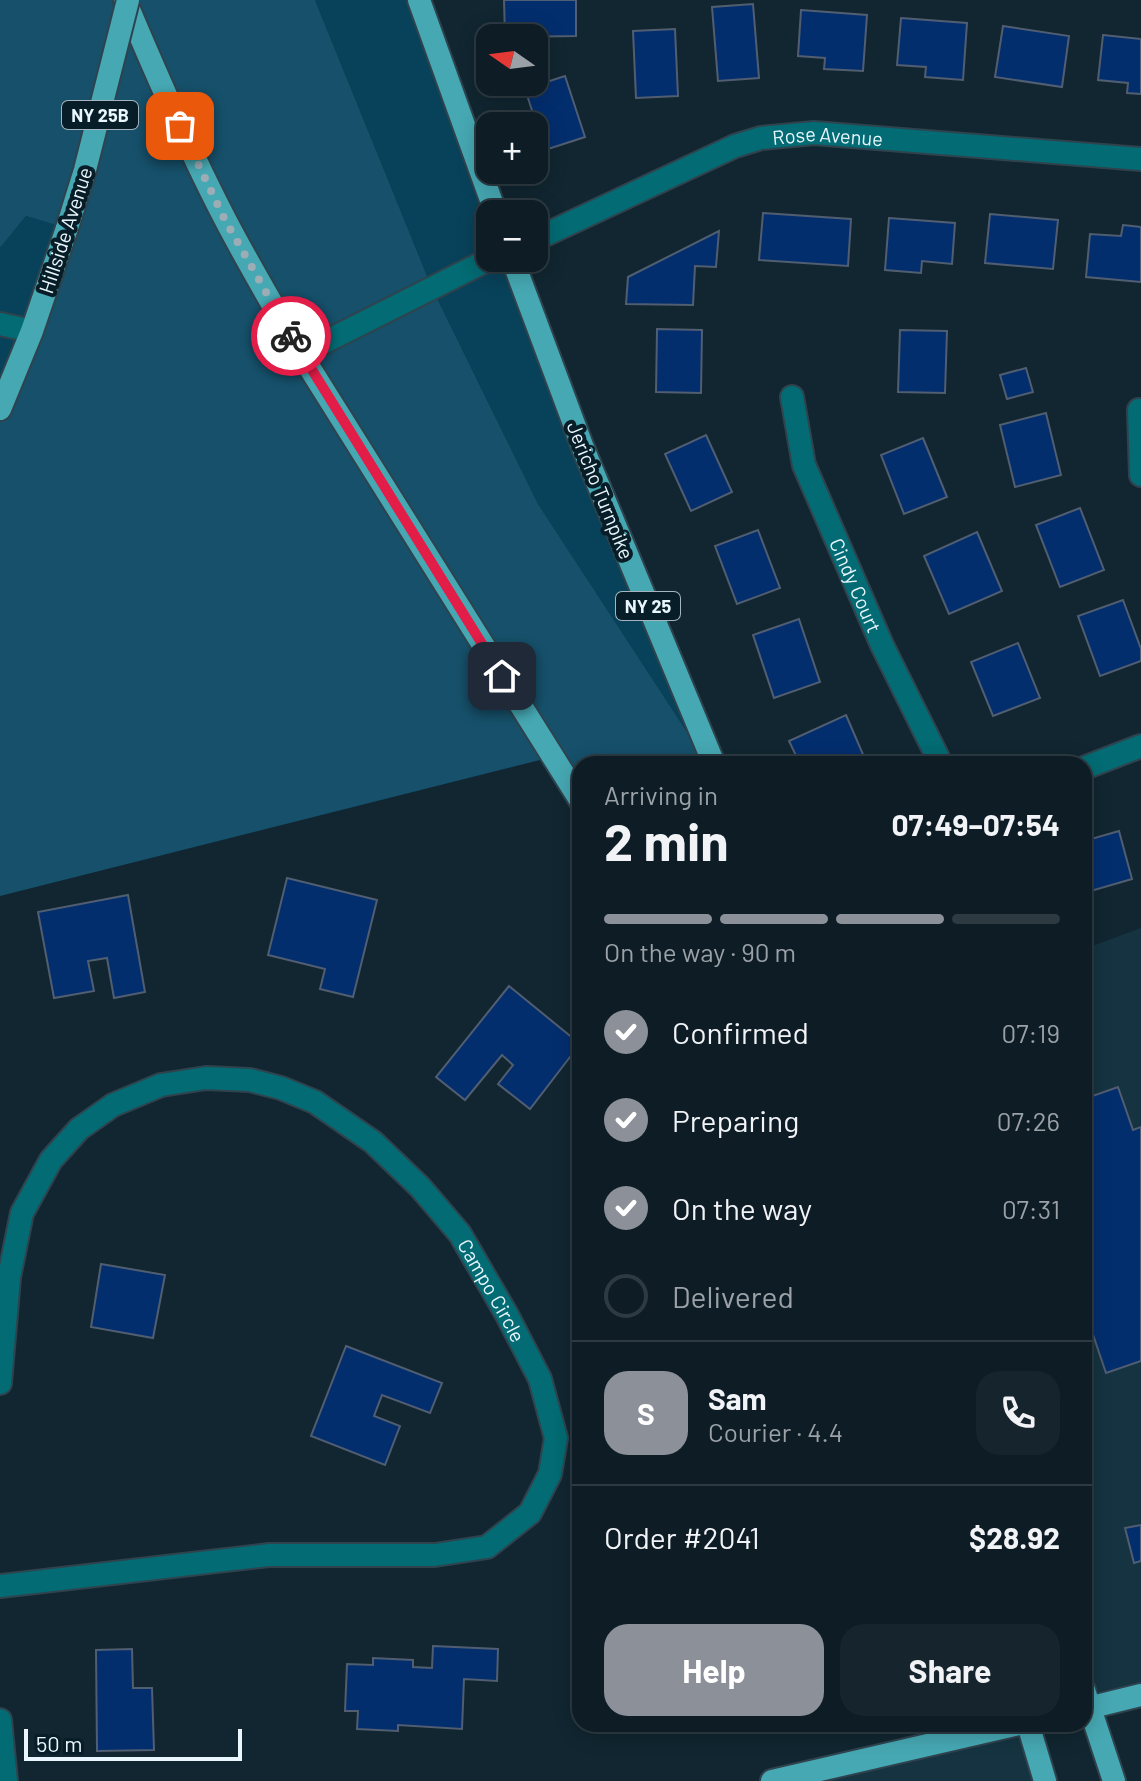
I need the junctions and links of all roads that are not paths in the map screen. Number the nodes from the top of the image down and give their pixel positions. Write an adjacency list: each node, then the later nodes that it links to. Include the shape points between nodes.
1 (127, 0): 9 (main road, Hillside Avenue / NY 25B, bridge, via 85,170); 10 (main road, via 225,220)
2 (419, 0): 4 (main road)
3 (1141, 159): 5 (street, Rose Avenue, via 814,133 761,138)
4 (491, 200)
5 (548, 233)
6 (476, 266): 10 (street)
7 (517, 272): 16 (main road, Jericho Turnpike / NY 25, via 583,448)
8 (0, 324): 9 (street)
9 (32, 331): 12 (main road, Hillside Avenue / NY 25B)
10 (301, 354): 19 (main road)
11 (792, 397): 17 (street, Cindy Court, via 804,465)
12 (0, 409)
13 (1139, 410): 14 (street)
14 (1141, 475)
15 (1141, 746): 18 (street)
16 (711, 756)
17 (937, 756)
18 (1092, 765)
19 (572, 787)
20 (0, 1383): 21 (street, Campo Circle, via 9,1277 22,1213 51,1160 79,1129 113,1105 161,1085 206,1078 250,1080 315,1102 373,1142 420,1187 460,1234 507,1315 540,1379 556,1438 550,1474 530,1513 487,1547 435,1555 269,1555)
21 (0, 1586)
22 (1139, 1697): 23 (main road)
23 (1092, 1702)
24 (0, 1720): 28 (street)
25 (1092, 1720): 31 (main road)
26 (984, 1732): 29 (main road)
27 (1030, 1732): 30 (main road)
28 (6, 1781)
29 (772, 1781)
30 (1045, 1781)
31 (1114, 1781)

